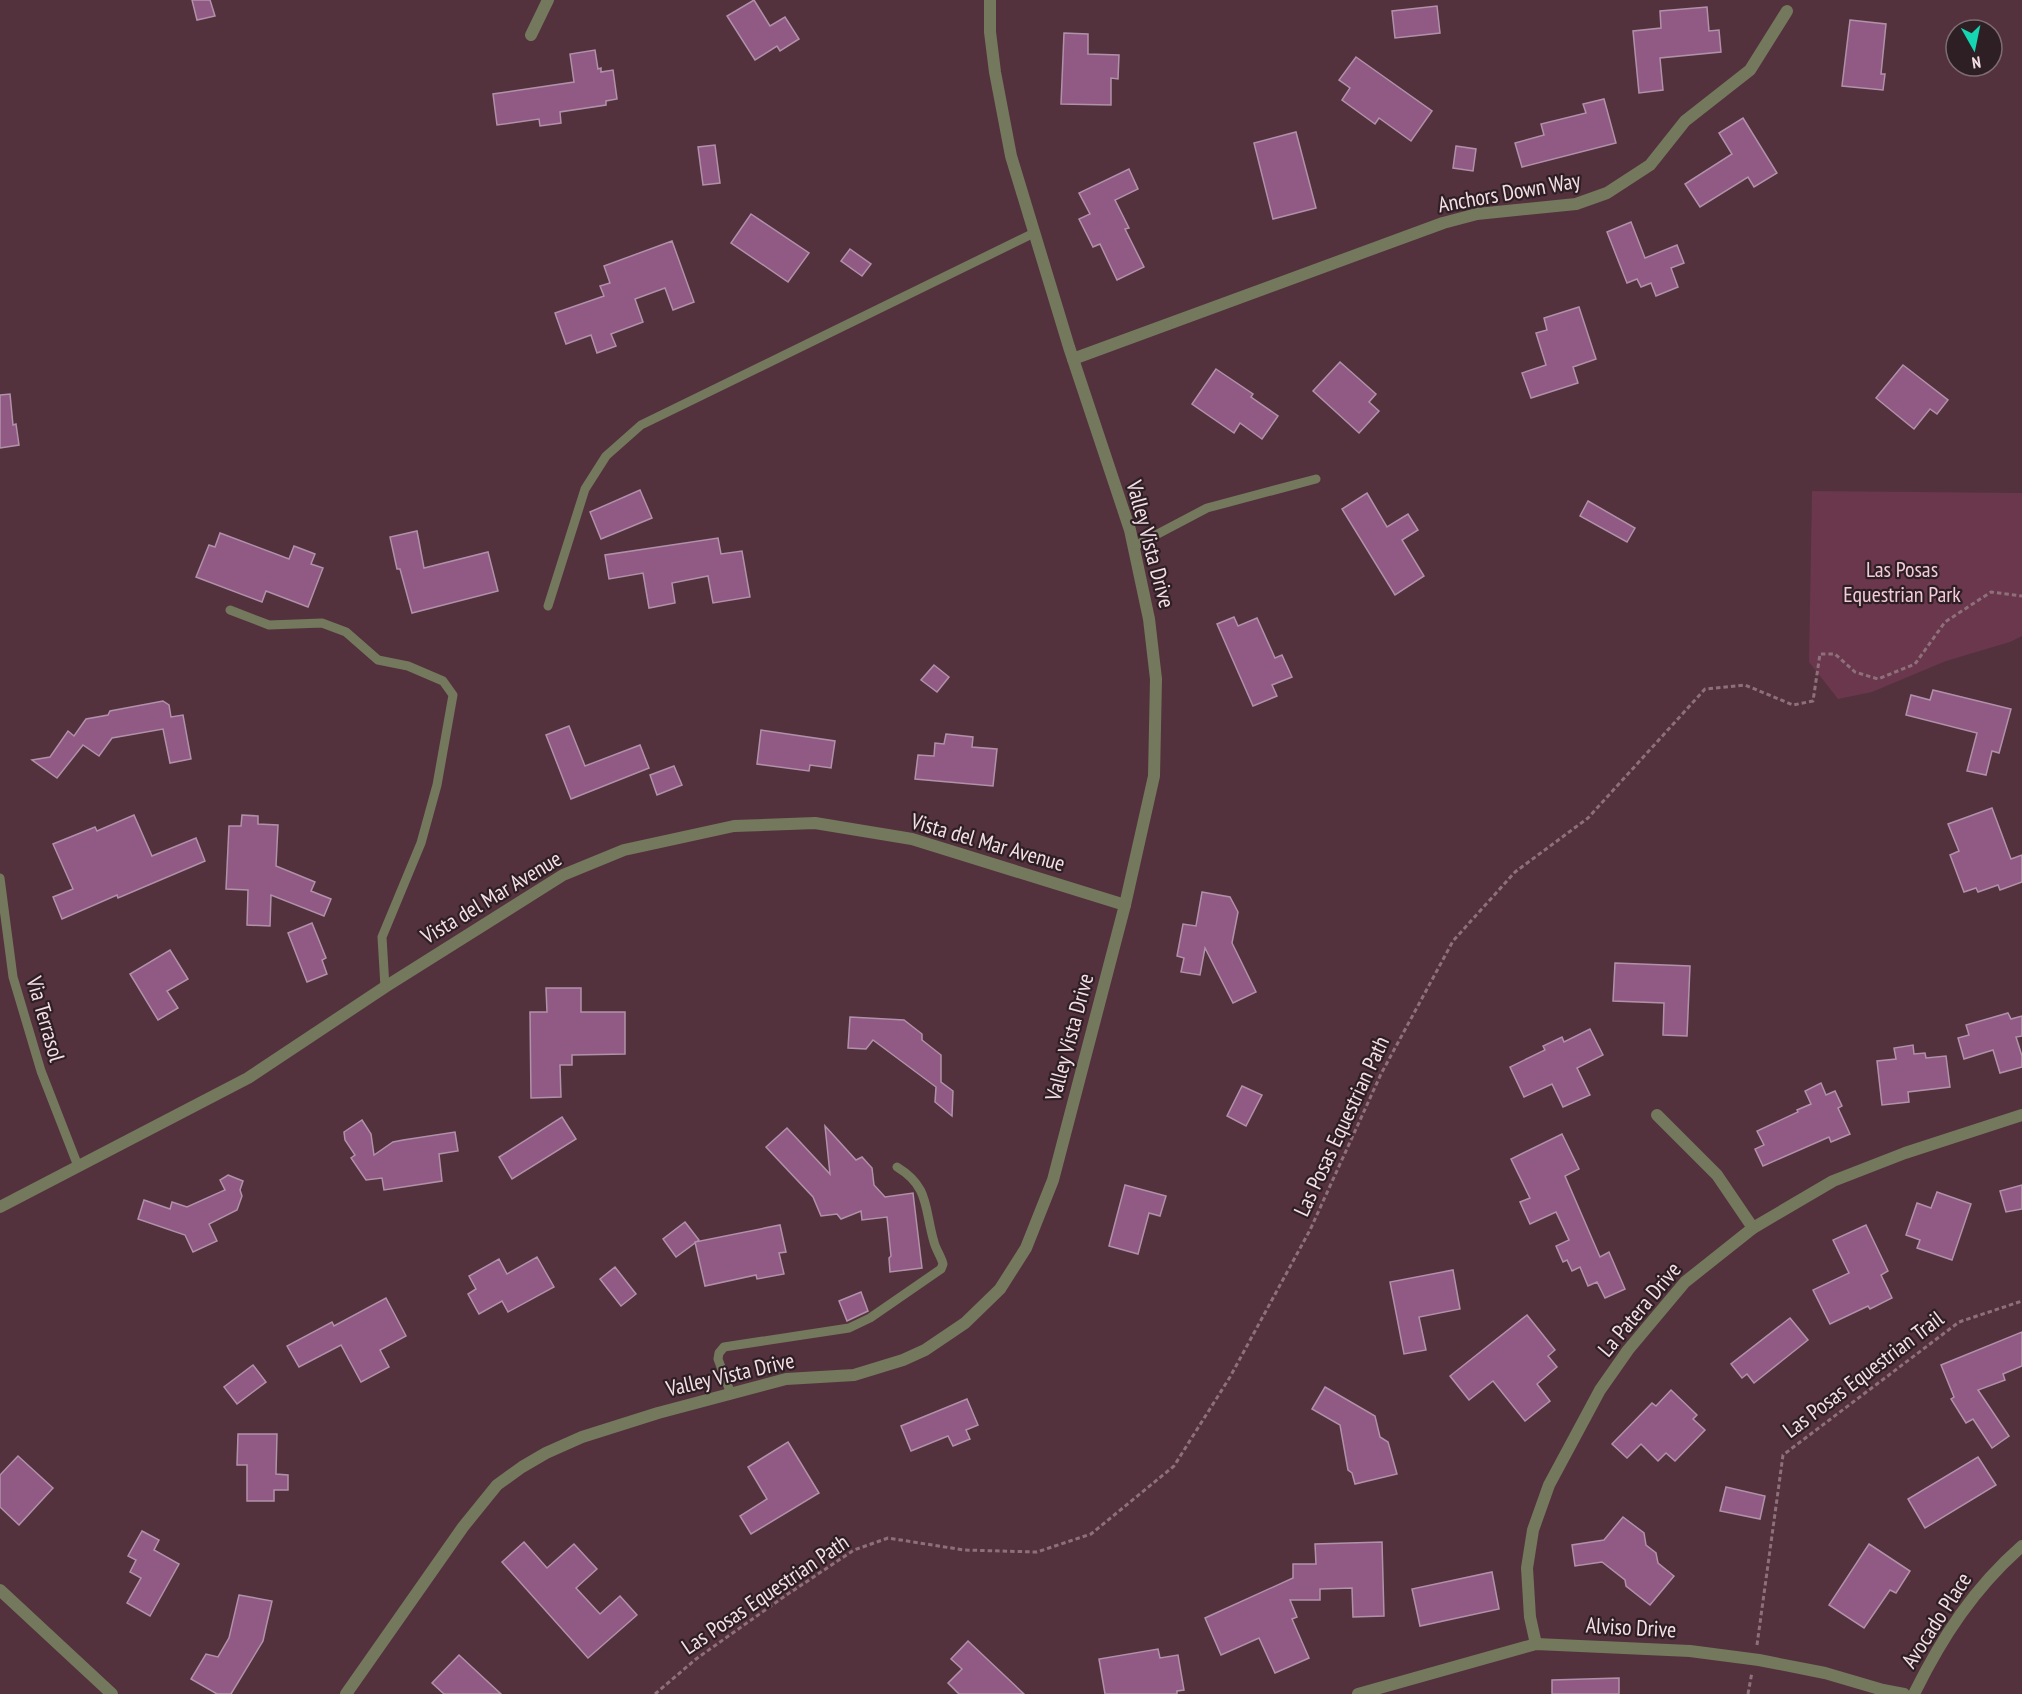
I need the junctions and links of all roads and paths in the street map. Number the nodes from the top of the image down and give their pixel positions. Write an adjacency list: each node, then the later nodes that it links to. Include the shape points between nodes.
1 (548, 0): 4 (street)
2 (990, 0): 5 (street, Valley Vista Drive, via 990,32 1001,113)
3 (1787, 11): 6 (street, Anchors Down Way, via 1750,70 1684,121 1650,165 1607,193 1576,204 1477,214 1443,223)
4 (531, 35)
5 (1034, 233): 6 (street, Valley Vista Drive); 10 (lane, via 641,426 606,456 585,489)
6 (1072, 360): 8 (street, Valley Vista Drive)
7 (1316, 479): 8 (lane, via 1208,508)
8 (1133, 547): 13 (street, Valley Vista Drive, via 1154,650 1156,732 1154,776)
9 (2022, 596): 29 (path, Las Posas Equestrian Path, via 1991,592 1945,622 1915,664 1878,679 1855,672 1834,654 1820,654 1813,700 1793,705 1745,685 1705,688 1588,818 1515,872 1453,941 1381,1074 1310,1230 1230,1377 1174,1467 1091,1534 1037,1552 964,1550 888,1538 854,1550 696,1659)
10 (548, 606)
11 (230, 610): 14 (lane, via 269,625 322,623 346,632 378,660 408,666 443,681 453,696 437,785 421,843 382,937)
12 (0, 878): 17 (lane, Via Terrasol, via 13,977 41,1071)
13 (1125, 905): 14 (street, Vista del Mar Avenue, via 912,839 815,823 734,826 624,850 563,875); 22 (street, Valley Vista Drive, via 1053,1180 1026,1248 1000,1289 965,1323 925,1350 903,1359 854,1375 786,1379)
14 (385, 987): 17 (street, Vista del Mar Avenue, via 248,1078)
15 (1657, 1115): 20 (street, via 1717,1175)
16 (2022, 1115): 20 (street, La Patera Drive, via 1833,1181)
17 (78, 1166): 19 (street, Vista del Mar Avenue)
18 (897, 1167): 22 (lane, via 919,1184 943,1264 941,1269 849,1328 724,1347 718,1359)
19 (0, 1207)
20 (1753, 1228): 25 (street, La Patera Drive, via 1685,1282 1628,1350 1579,1426 1549,1485 1533,1530 1527,1568)
21 (2022, 1301): 26 (path, Las Posas Equestrian Trail, via 1959,1322 1783,1455)
22 (731, 1394): 28 (street, Valley Vista Drive, via 582,1437 546,1453 497,1485)
23 (2022, 1546): 33 (street, Avocado Place, via 1964,1607)
24 (0, 1590): 27 (street)
25 (1536, 1644): 26 (street, Alviso Drive, via 1690,1651); 30 (street, Alviso Drive)
26 (1755, 1659): 31 (path, Las Posas Equestrian Trail); 32 (street, Alviso Drive)
27 (112, 1694)
28 (346, 1694)
29 (655, 1694)
30 (1358, 1694)
31 (1748, 1694)
32 (1904, 1694)
33 (1914, 1694)

